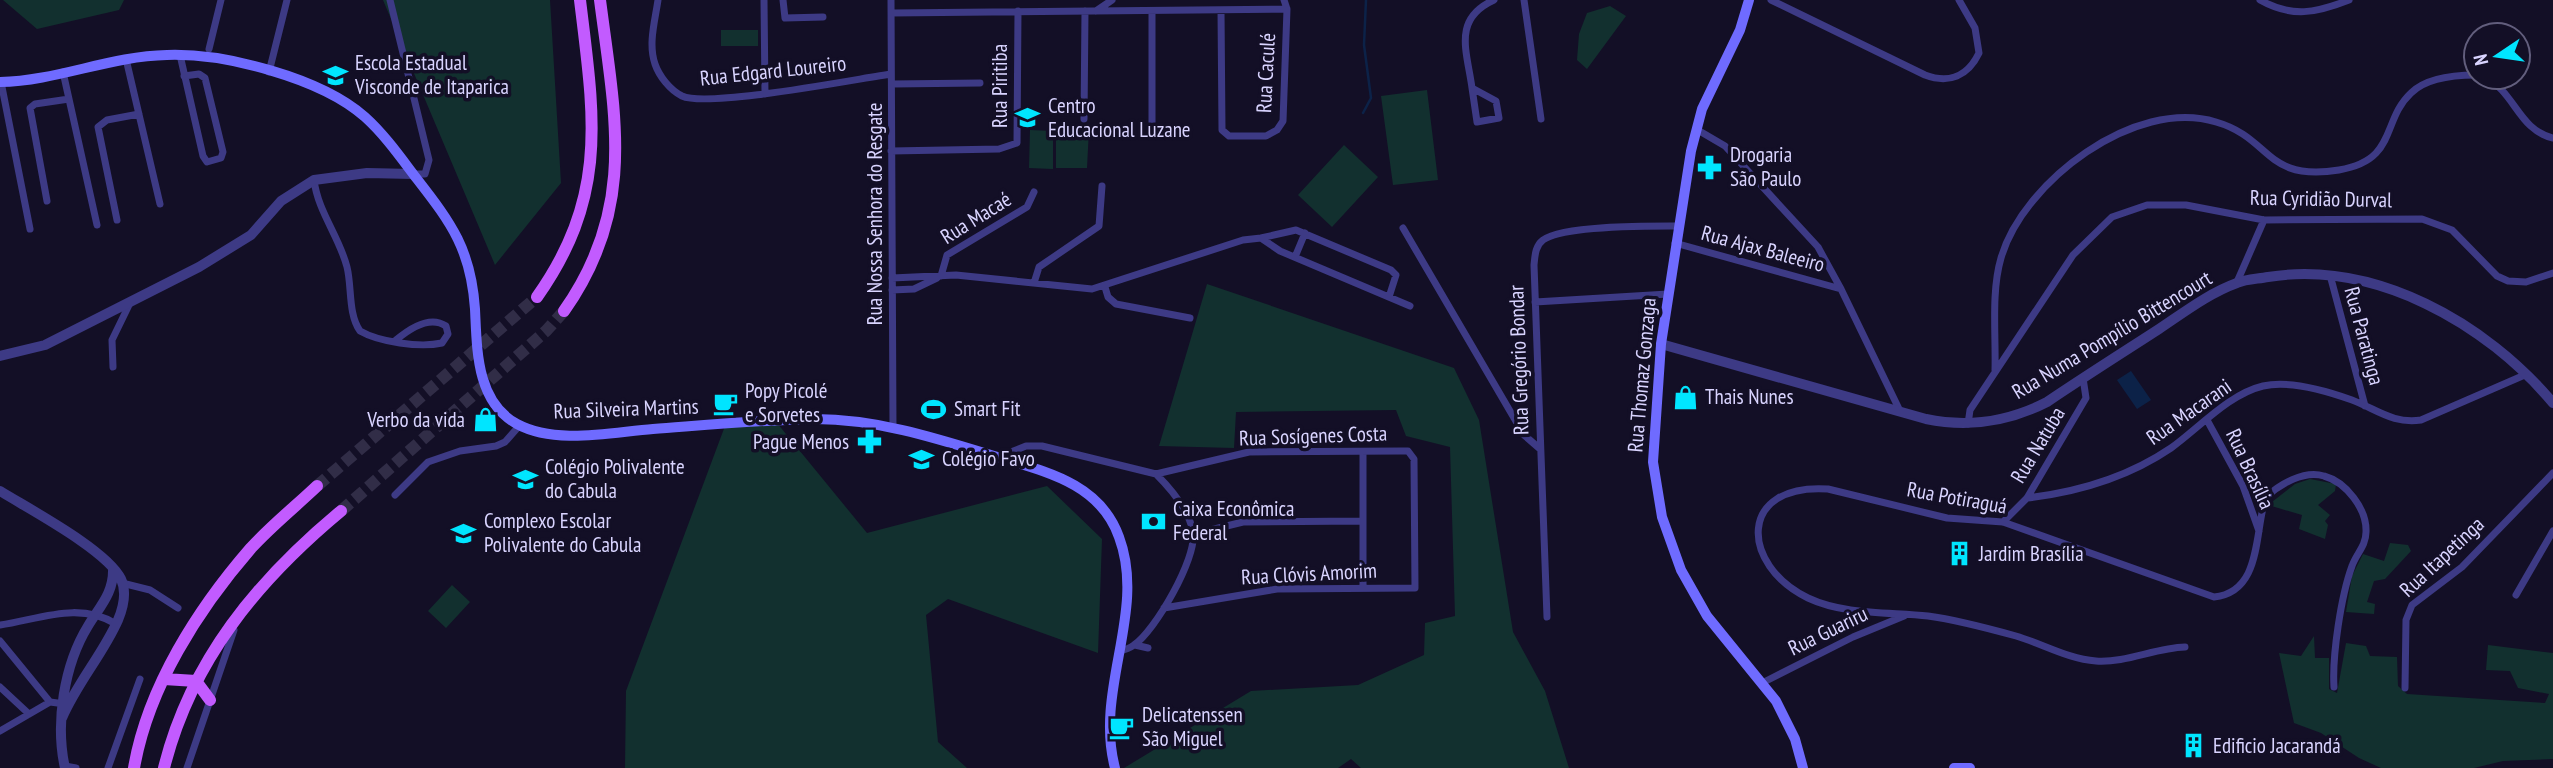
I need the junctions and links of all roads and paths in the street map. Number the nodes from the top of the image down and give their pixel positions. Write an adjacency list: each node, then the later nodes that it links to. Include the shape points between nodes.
1 (220, 0): 27 (street)
2 (287, 0): 31 (street)
3 (390, 0): 50 (street, via 429,160 425,174)
4 (580, 0): 76 (main road, via 594,131 589,182 570,244)
5 (600, 0): 81 (main road, via 615,129 615,184 593,264)
6 (658, 0): 40 (street, Rua Edgard Loureiro, via 651,48 669,86 684,97)
7 (764, 0): 40 (street)
8 (783, 0): 26 (street, via 785,18)
9 (891, 0): 25 (street, Rua Nossa Senhora do Resgate)
10 (1112, 0): 23 (street)
11 (1284, 0): 19 (street, Rua Caculé)
12 (1494, 0): 38 (street, via 1471,16 1466,29)
13 (1524, 0): 45 (street)
14 (1749, 0): 47 (main road, Rua Thomaz Gonzaga)
15 (1771, 0): 16 (street, via 1925,75 1945,79 1964,73 1979,53 1975,28)
16 (1959, 0)
17 (2260, 0): 18 (street, via 2301,14)
18 (2349, 0)
19 (1287, 9): 20 (street, Rua Caculé); 20 (street, Rua Caculé, via 1283,121 1266,136 1229,136 1222,131)
20 (1221, 10): 24 (street, Rua Caculé)
21 (1018, 11): 22 (street, Rua Caculé); 25 (street, Rua Caculé); 49 (street, Rua Piritiba, via 1018,137 1014,145)
22 (1085, 11): 23 (street, Rua Caculé); 44 (street)
23 (1096, 11): 24 (street, Rua Caculé)
24 (1152, 12): 46 (street)
25 (891, 13): 32 (street, Rua Nossa Senhora do Resgate)
26 (822, 17)
27 (209, 49)
28 (180, 55): 29 (main road, Rua Silveira Martins); 31 (main road, Rua Silveira Martins); 33 (street)
29 (126, 59): 30 (main road, Rua Silveira Martins); 43 (street)
30 (63, 72): 35 (main road, Rua Silveira Martins); 41 (street)
31 (269, 72): 50 (main road, Rua Silveira Martins, via 344,102 377,130)
32 (891, 74): 37 (street, Rua Nossa Senhora do Resgate); 40 (street, Rua Edgard Loureiro)
33 (184, 76): 33 (street, via 204,158 207,162 221,158 205,78)
34 (2462, 76): 87 (street, via 2443,78 2414,90 2376,153 2367,161 2339,170 2299,172 2286,168 2235,130 2203,118 2152,123 2098,143 2038,194 2004,250 1998,274)
35 (1, 82): 42 (street)
36 (980, 83): 37 (street)
37 (892, 84): 49 (street, Rua Nossa Senhora do Resgate)
38 (1472, 88): 38 (street, via 1476,122 1499,118 1496,101)
39 (2505, 91): 48 (street, via 2528,126)
40 (765, 93)
41 (69, 99): 54 (street, via 30,107); 58 (street)
42 (3, 111): 61 (street)
43 (139, 114): 55 (street); 56 (street, via 107,120 98,127)
44 (1084, 119)
45 (1541, 119)
46 (1152, 126)
47 (1696, 129): 59 (main road, Rua Thomaz Gonzaga); 73 (street, via 1725,146 1805,232)
48 (2553, 138)
49 (891, 151): 69 (street, Rua Nossa Senhora do Resgate)
50 (413, 174): 51 (street, via 367,173); 95 (main road, Rua Silveira Martins, via 462,244 473,283 482,376 496,406)
51 (314, 180): 78 (street, via 281,201 251,235); 83 (street, via 346,266 356,326 368,335)
52 (1102, 186): 71 (street, via 1099,226 1039,267)
53 (1034, 192): 68 (street, Rua Macaé, via 1027,208 947,255)
54 (47, 201)
55 (160, 204)
56 (117, 220)
57 (2264, 220): 66 (street, Rua Cyridião Durval, via 2422,219 2452,230 2497,276 2508,281 2526,282); 70 (street); 87 (street, Rua Cyridião Durval, via 2166,203 2112,217 2073,255)
58 (97, 225)
59 (1678, 226): 64 (main road, Rua Thomaz Gonzaga); 79 (street, Rua Gregório Bondar, via 1605,229 1548,238 1535,254)
60 (1402, 228): 97 (street, via 1524,435)
61 (30, 229)
62 (1305, 233): 63 (street, via 1289,230); 65 (street); 77 (street, via 1394,272)
63 (1261, 238): 65 (street); 72 (street)
64 (1675, 243): 73 (street, Rua Ajax Baleeiro); 75 (main road, Rua Thomaz Gonzaga)
65 (1295, 257): 77 (street)
66 (2553, 273)
67 (2330, 275): 70 (street, Rua Numa Pompílio Bittencourt, via 2294,274); 88 (street, Rua Numa Pompílio Bittencourt, via 2374,282 2412,299 2505,354); 91 (street, Rua Paratinga)
68 (941, 276): 69 (street); 71 (street); 74 (street, via 914,289)
69 (892, 278): 74 (street, Rua Nossa Senhora do Resgate)
70 (2237, 282): 89 (street, Rua Numa Pompílio Bittencourt)
71 (1034, 284): 72 (street)
72 (1105, 287): 82 (street, via 1116,304)
73 (1841, 289): 92 (street)
74 (892, 290): 96 (street, Rua Nossa Senhora do Resgate)
75 (1668, 294): 79 (street); 84 (main road, Rua Thomaz Gonzaga)
76 (537, 297)
77 (1389, 297): 80 (street)
78 (132, 299): 85 (street, via 45,345); 86 (street, via 112,340)
79 (1535, 302): 97 (street, Rua Gregório Bondar)
80 (1410, 306)
81 (564, 310)
82 (1190, 318)
83 (396, 340): 83 (street, via 428,346 445,342 448,334 446,326 438,322 414,326)
84 (1661, 344): 92 (street, Rua Numa Pompílio Bittencourt); 133 (main road, Rua Thomaz Gonzaga, via 1653,462 1662,517 1694,595)
85 (0, 356)
86 (113, 367)
87 (1995, 371): 94 (street, Rua Cyridião Durval, via 1970,410)
88 (2528, 373): 90 (street, Rua Numa Pompílio Bittencourt); 91 (street, Rua Macarani, via 2421,420 2391,420)
89 (2083, 378): 94 (street, Rua Numa Pompílio Bittencourt, via 2029,411); 105 (street, Rua Natuba, via 2086,398)
90 (2553, 402)
91 (2365, 406): 93 (street, Rua Macarani, via 2289,385 2263,386 2238,396)
92 (1900, 411): 94 (street, Rua Numa Pompílio Bittencourt)
93 (2207, 420): 105 (street, Rua Macarani, via 2148,462 2108,480 2089,488); 111 (street, Rua Brasília, via 2243,485)
94 (1968, 424)
95 (520, 425): 96 (main road, Rua Silveira Martins, via 535,431 578,434 815,419); 104 (street, via 496,446 429,462)
96 (893, 427): 99 (main road, Rua Silveira Martins)
97 (1539, 447): 122 (street, Rua Gregório Bondar)
98 (1363, 452): 101 (street, Rua Sosígenes Costa, via 1237,454); 107 (street); 114 (street, Rua Sosígenes Costa, via 1408,452 1414,459)
99 (998, 457): 101 (street, via 1027,446 1042,446); 129 (main road, Rua Silveira Martins, via 1085,490 1110,517 1126,562)
100 (2553, 473): 136 (street, Rua Itapetinga, via 2462,567 2412,605 2405,627)
101 (1156, 474): 110 (street, via 1178,501)
102 (317, 486): 130 (main road, via 253,547 216,592)
103 (0, 491): 112 (street)
104 (395, 495)
105 (2027, 498): 108 (street, Rua Natuba)
106 (341, 510): 121 (main road, via 295,550)
107 (1362, 521): 110 (street, via 1242,522); 115 (street)
108 (2003, 522): 111 (street, Rua Potiraguá, via 2214,597 2231,593 2243,581); 120 (street, Rua Potiraguá, via 1947,518 1828,489 1793,490 1767,506 1758,529 1759,542 1771,567 1794,589 1837,607)
109 (2553, 531): 116 (street)
110 (1194, 534): 118 (street, via 1184,570)
111 (2260, 535): 135 (street, Rua Potiraguá, via 2266,497 2306,475 2333,479 2360,509 2366,537 2351,569 2334,659)
112 (113, 568): 113 (street); 119 (street, via 109,595)
113 (122, 583): 117 (street, via 150,590); 123 (street)
114 (1415, 588): 115 (street, Rua Clóvis Amorim)
115 (1363, 589): 118 (street, Rua Clóvis Amorim, via 1257,591)
116 (2516, 595)
117 (178, 608)
118 (1164, 608): 126 (street)
119 (96, 613): 123 (street); 124 (street, via 68,612); 139 (street, via 74,657)
120 (1908, 615): 127 (street, Rua Potiraguá, via 2006,634 2083,660 2116,660); 133 (street, Rua Guariru)
121 (239, 616): 132 (main road, via 216,644); 137 (street)
122 (1547, 617)
123 (116, 624): 139 (street)
124 (0, 625)
125 (0, 641): 138 (street)
126 (1135, 645): 128 (street); 129 (street)
127 (2185, 647)
128 (1148, 648)
129 (1119, 651): 147 (main road, Rua Silveira Martins, via 1107,726)
130 (164, 679): 132 (main road); 144 (main road)
131 (140, 680): 143 (street)
132 (196, 681): 137 (main road); 145 (main road)
133 (1764, 682): 148 (main road, Rua Thomaz Gonzaga, via 1788,722)
134 (0, 687): 140 (street)
135 (2334, 687)
136 (2405, 688)
137 (210, 700): 146 (street)
138 (50, 702): 139 (street); 140 (street)
139 (66, 705): 142 (street, via 62,718)
140 (29, 713): 141 (street)
141 (0, 731)
142 (69, 767)
143 (108, 768)
144 (134, 768)
145 (164, 768)
146 (187, 768)
147 (1115, 768)
148 (1803, 768)
149 (1954, 768): 150 (main road)
150 (1969, 768)

